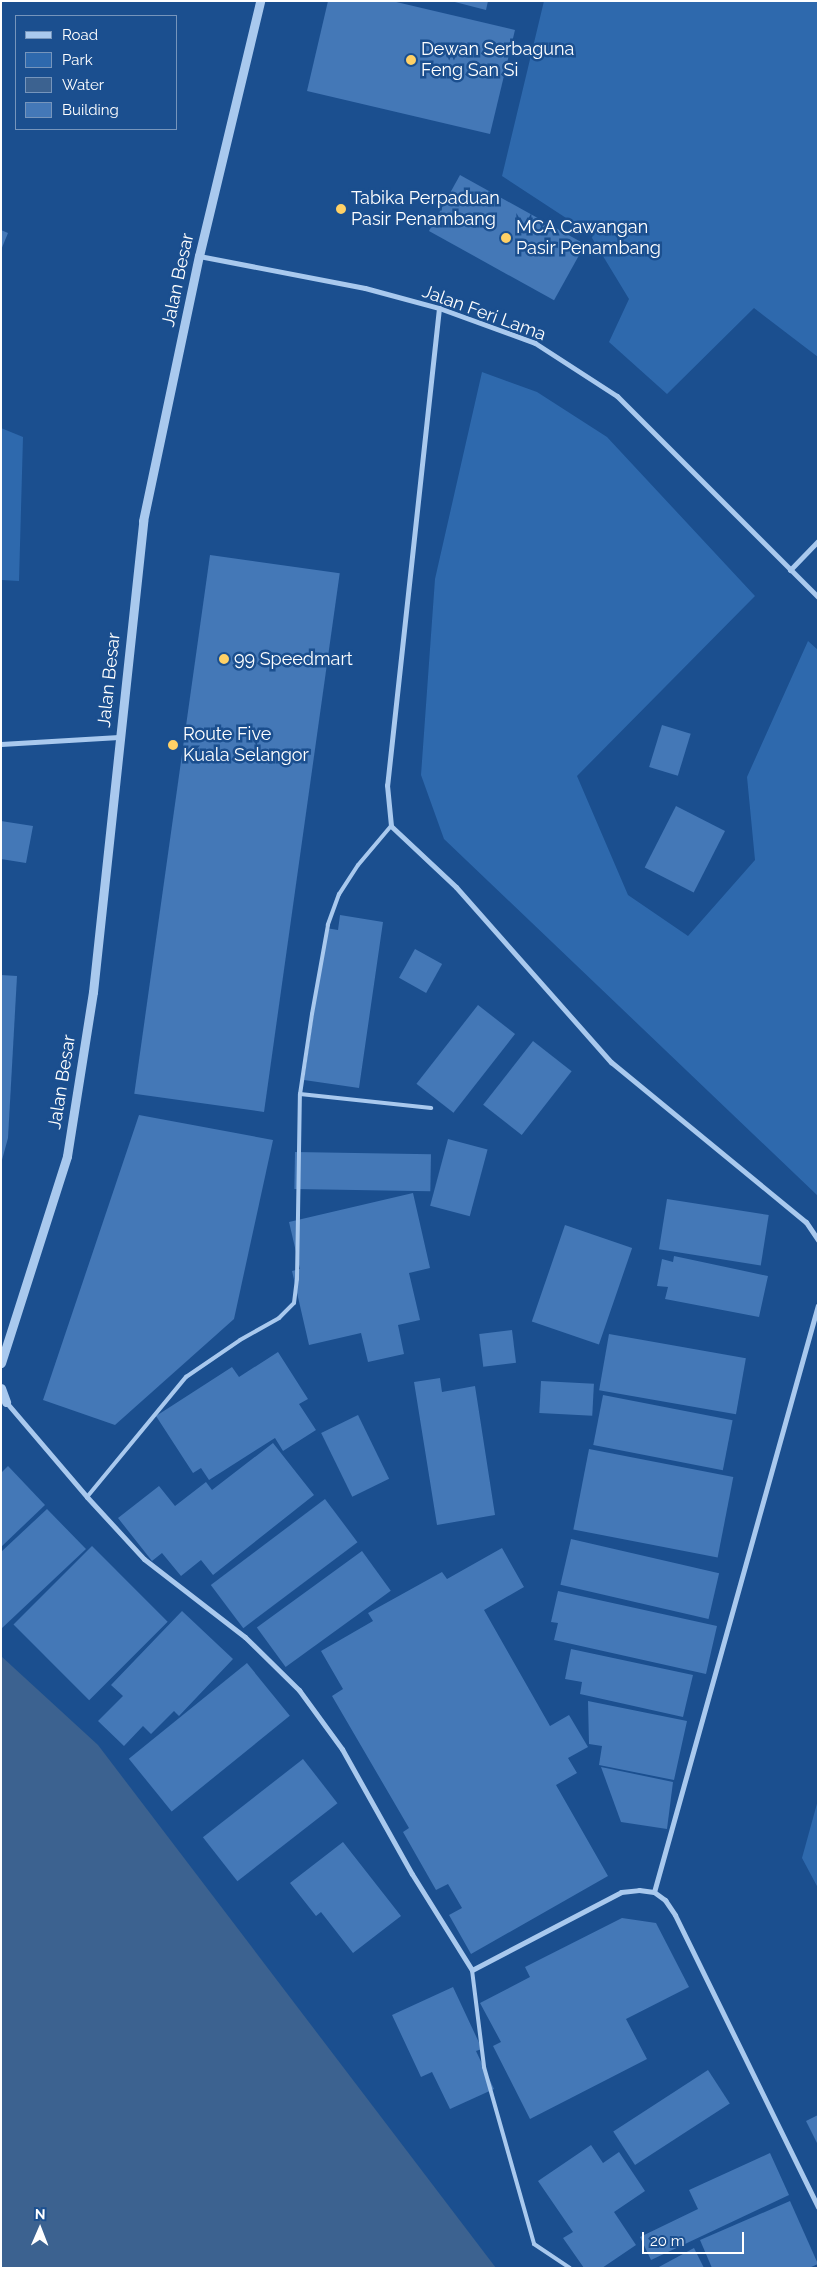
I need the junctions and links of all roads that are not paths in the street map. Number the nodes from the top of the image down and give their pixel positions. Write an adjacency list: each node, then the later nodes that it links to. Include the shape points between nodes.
1 (260, 1): 2 (street, Jalan Besar)
2 (199, 256): 3 (street, Jalan Feri Lama, via 312,276); 7 (street, Jalan Besar, via 143,521)
3 (439, 308): 5 (street, Jalan Feri Lama, via 535,343 617,396); 9 (street, via 387,786)
4 (818, 541): 5 (street)
5 (790, 570): 6 (street, Jalan Feri Lama)
6 (818, 597)
7 (119, 737): 8 (street); 14 (street, Jalan Besar, via 92,992 67,1156)
8 (1, 744)
9 (392, 826): 10 (lane, via 358,865 339,894 328,926); 12 (street, via 456,887 611,1062 806,1222)
10 (300, 1094): 11 (lane); 17 (lane, via 294,1302 279,1318 186,1377)
11 (431, 1108)
12 (818, 1240)
13 (818, 1305): 18 (street)
14 (1, 1363)
15 (1, 1388): 16 (street)
16 (6, 1402): 17 (street)
17 (86, 1497): 19 (street, via 144,1559 245,1637 299,1690 342,1749 412,1874)
18 (654, 1892): 19 (street, via 621,1892); 20 (street, via 665,1900 675,1915)
19 (472, 1970): 21 (lane, via 484,2067 534,2244)
20 (818, 2207)
21 (570, 2268)

